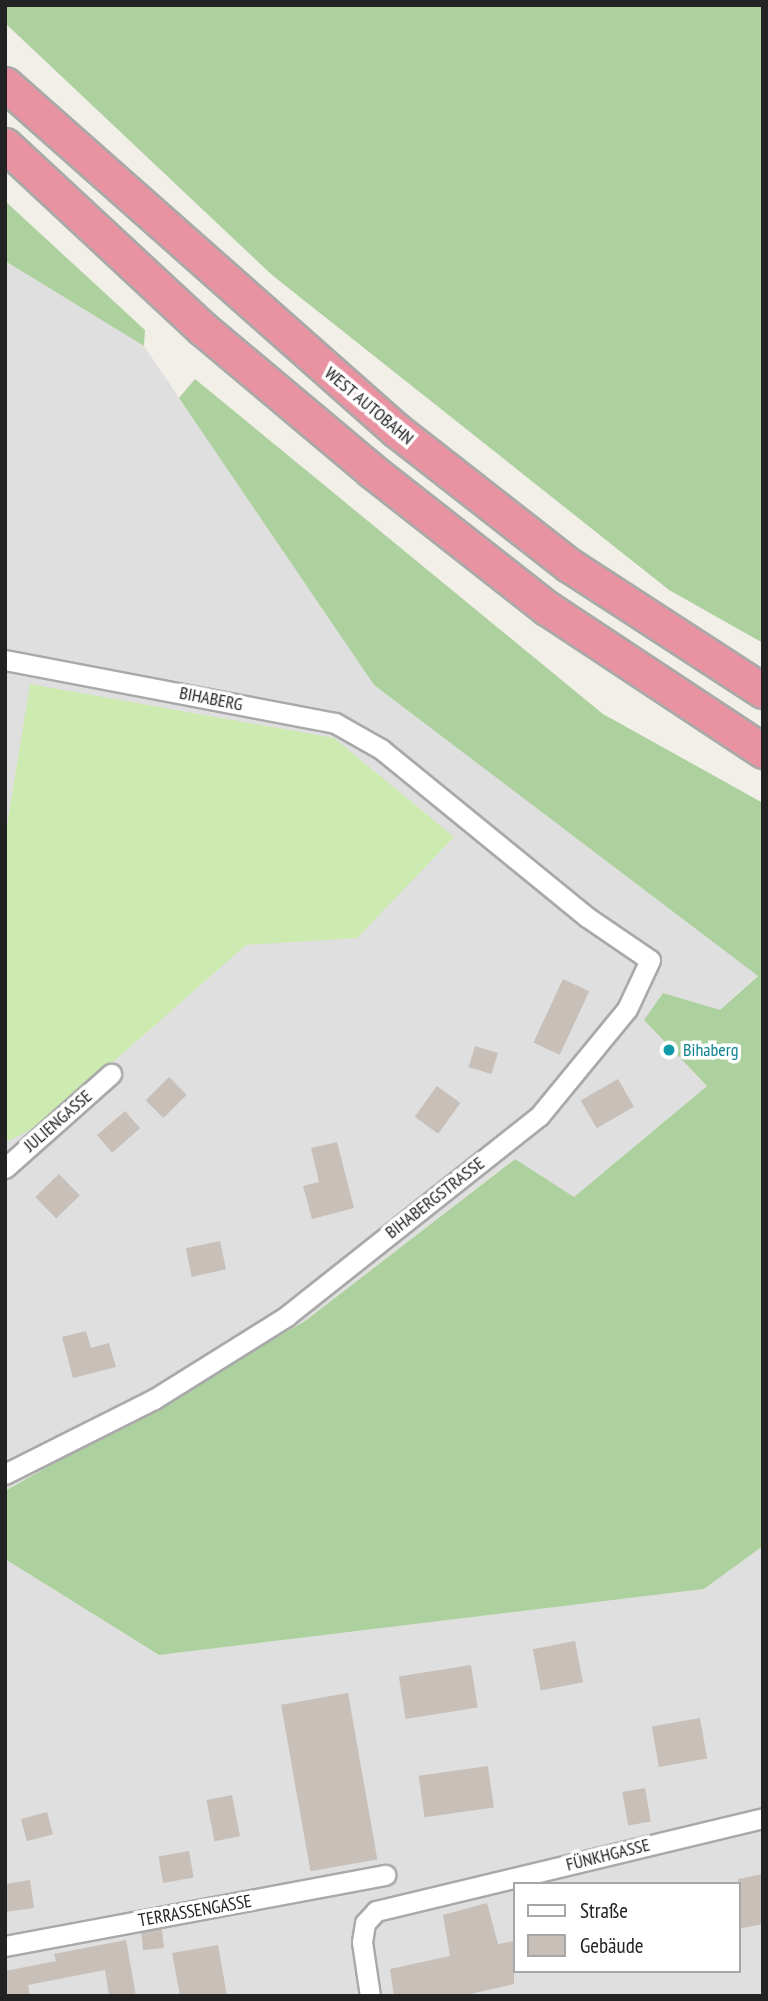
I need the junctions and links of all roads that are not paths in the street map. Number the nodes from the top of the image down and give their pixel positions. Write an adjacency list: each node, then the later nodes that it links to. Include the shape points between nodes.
1 (5, 84): 4 (highway, WEST AUTOBAHN, via 396,430 569,565)
2 (5, 145): 5 (highway, via 203,329 372,471 547,608)
3 (5, 660): 6 (street, BIHABERG, via 335,723 381,749)
4 (763, 691)
5 (763, 751)
6 (500, 849): 9 (street, BIHABERGSTRASSE, via 650,960 627,1009 539,1116 287,1316 154,1399)
7 (111, 1074): 8 (street, JULIENGASSE)
8 (5, 1168)
9 (5, 1474)
10 (763, 1818): 13 (street, FÜNKHGASSE, via 376,1911 365,1923 362,1942)
11 (385, 1875): 12 (street, TERRASSENGASSE)
12 (5, 1946)
13 (370, 1996)

